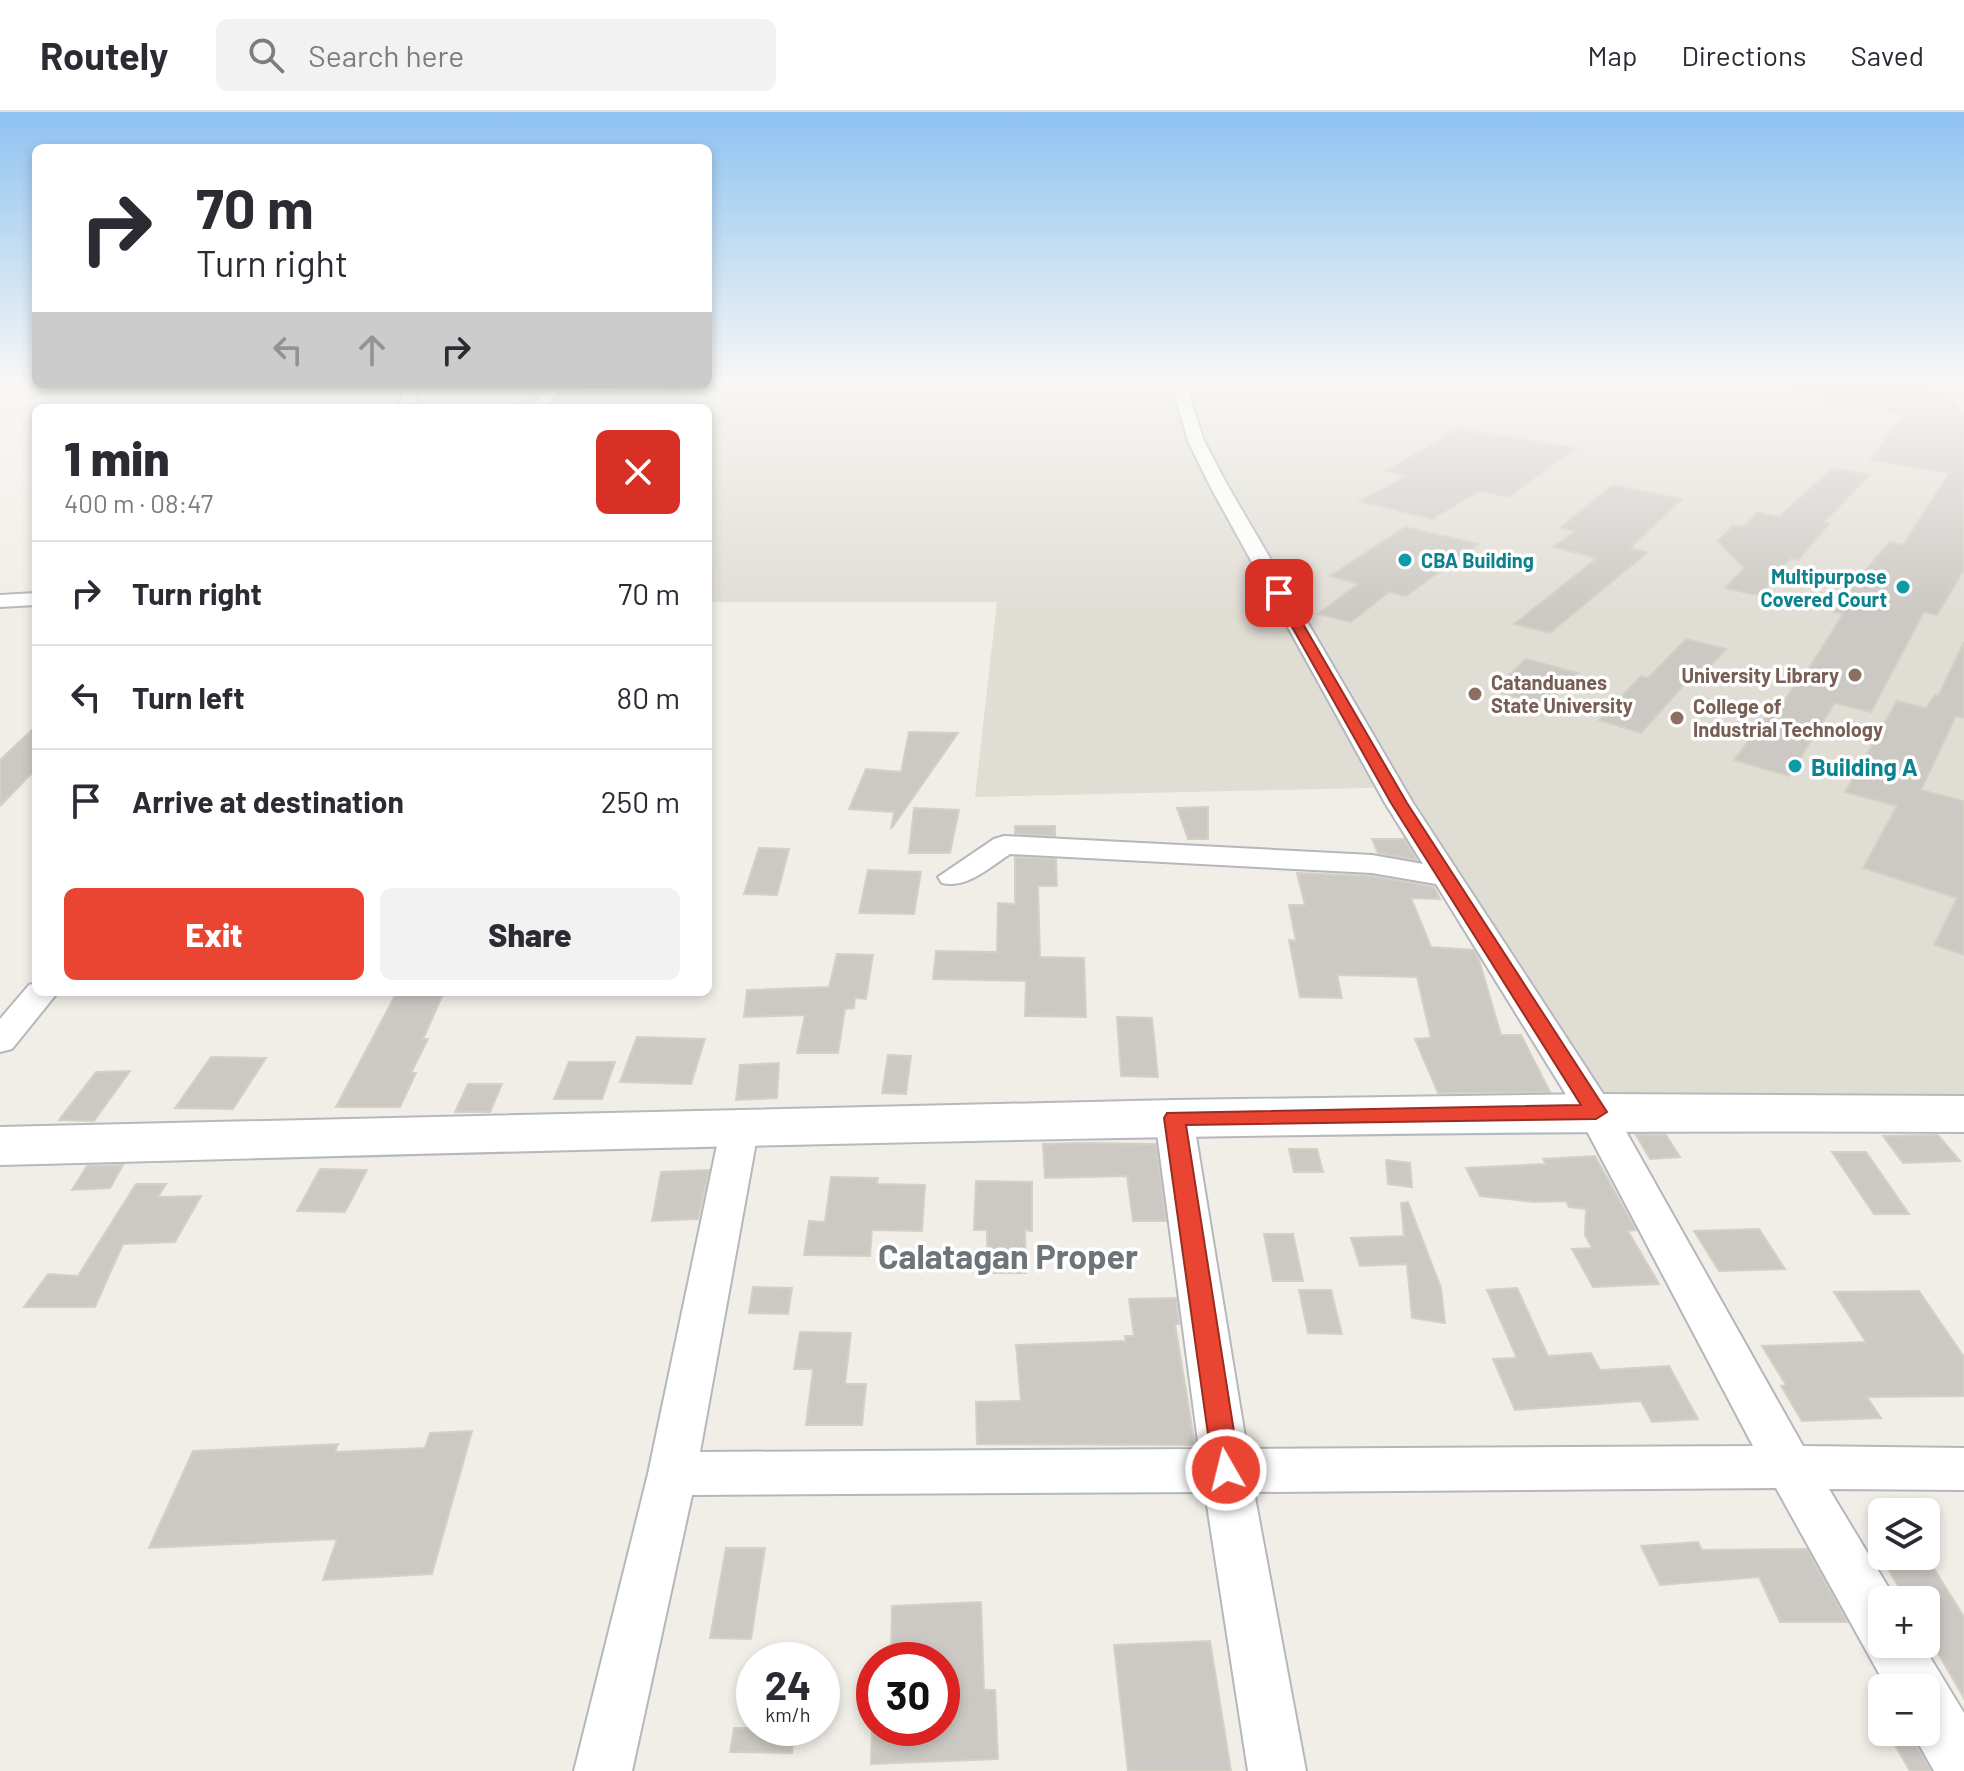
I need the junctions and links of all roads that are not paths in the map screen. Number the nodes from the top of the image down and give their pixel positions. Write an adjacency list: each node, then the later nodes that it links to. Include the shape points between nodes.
1 (1204, 456): 5 (street)
2 (32, 599): 3 (street)
3 (0, 601)
4 (953, 877): 5 (street, via 1004,845 1372,864)
5 (1446, 877): 8 (street)
6 (38, 996): 7 (street)
7 (0, 1041)
8 (1596, 1112): 9 (street); 10 (street); 13 (street)
9 (1964, 1114)
10 (1174, 1118): 11 (street); 15 (street)
11 (739, 1131): 12 (street); 16 (street)
12 (0, 1146)
13 (1789, 1467): 14 (street); 15 (street); 17 (street)
14 (1964, 1469)
15 (1226, 1470): 16 (street); 21 (street)
16 (672, 1474): 20 (street)
17 (1868, 1602)
18 (1940, 1726): 19 (street)
19 (1964, 1767)
20 (603, 1771)
21 (1277, 1771)

